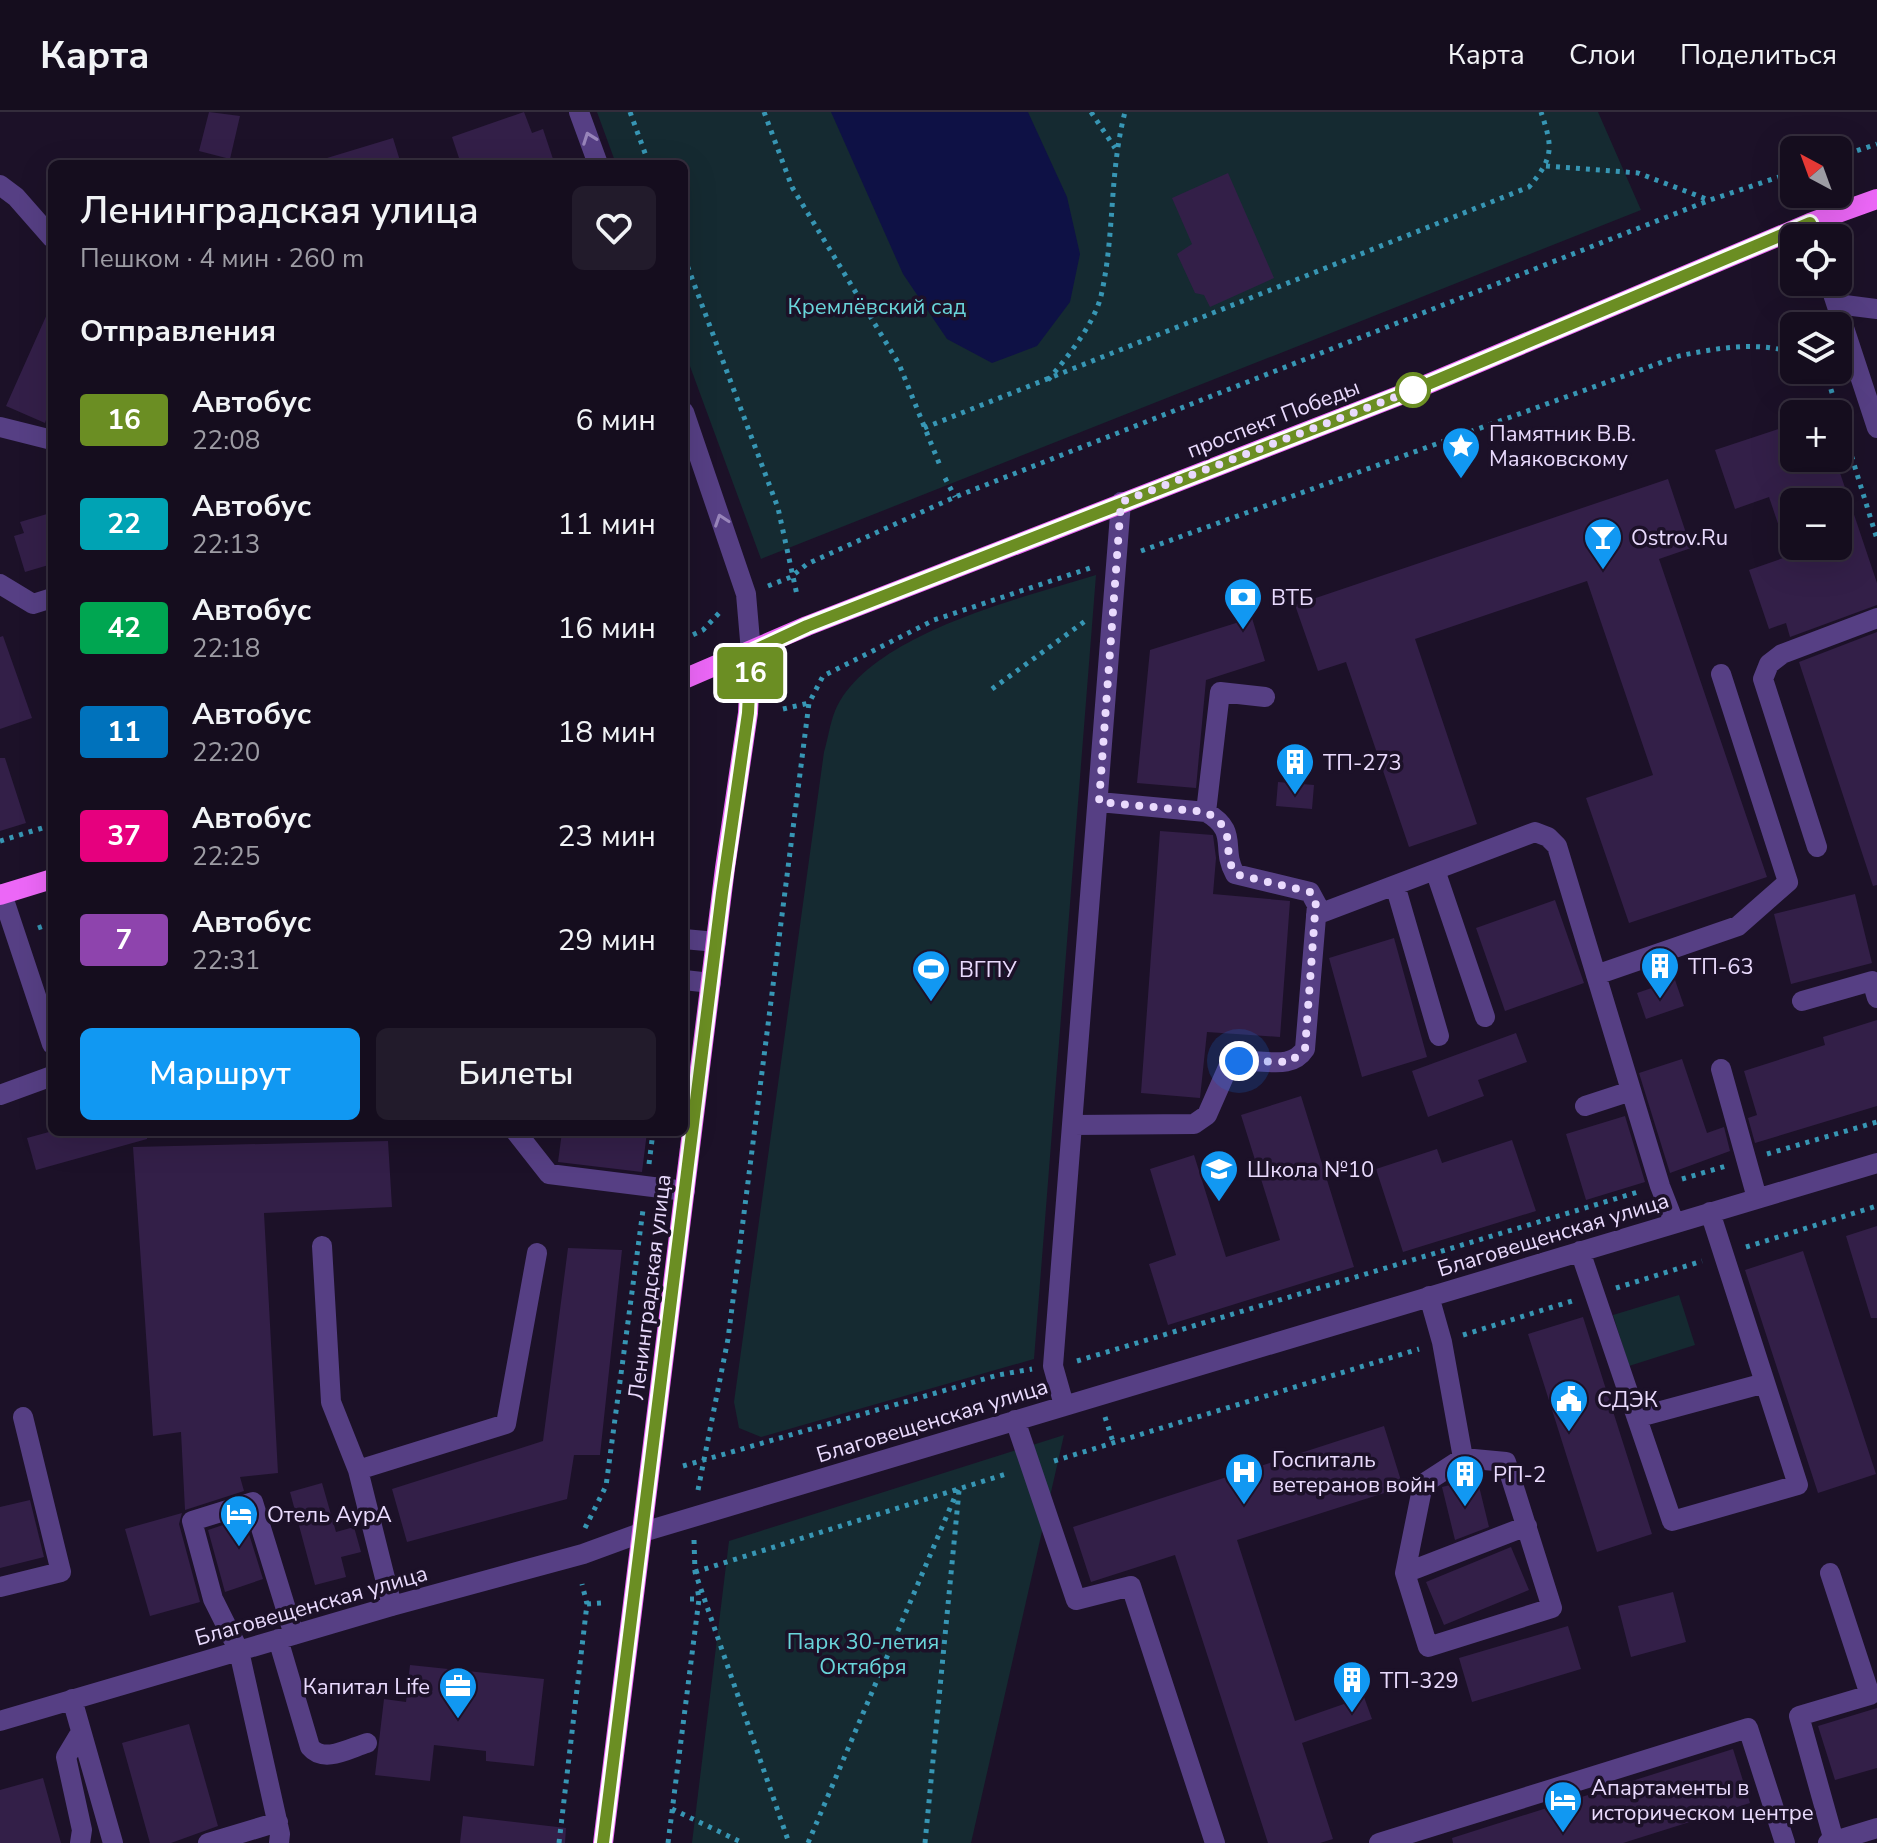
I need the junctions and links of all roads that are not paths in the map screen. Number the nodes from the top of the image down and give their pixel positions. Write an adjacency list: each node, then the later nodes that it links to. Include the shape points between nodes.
1 (579, 112): 2 (street, one-way to 1)
2 (597, 160)
3 (0, 185): 6 (street)
4 (1877, 199): 5 (main road, проспект Победы)
5 (1827, 224)
6 (48, 233)
7 (1780, 244): 16 (main road, проспект Победы)
8 (1834, 296): 9 (street)
9 (1837, 304): 10 (street); 12 (street)
10 (1877, 309)
11 (0, 427): 14 (street)
12 (1877, 428)
13 (688, 436): 15 (street, Ленинградская улица)
14 (48, 439)
15 (692, 459): 20 (street, Ленинградская улица, one-way to 15, via 746,594)
16 (1121, 502): 20 (main road, проспект Победы); 24 (street)
17 (0, 584): 18 (street, via 33,604)
18 (48, 599)
19 (1877, 618): 26 (street, via 1782,654 1769,664 1763,679)
20 (751, 652): 22 (main road, проспект Победы); 33 (main road, Ленинградская улица, via 748,713)
21 (1721, 674): 34 (street, via 1788,882 1738,926)
22 (688, 677)
23 (1265, 697): 25 (street, via 1220,692)
24 (1099, 802): 25 (street); 47 (street)
25 (1206, 812): 31 (street, via 1229,832 1235,874 1310,892)
26 (1817, 847)
27 (1435, 870): 29 (street); 34 (street, via 1535,832 1548,837 1557,846); 39 (street)
28 (48, 880): 30 (main road)
29 (1395, 885): 31 (street); 41 (street)
30 (1, 895): 40 (street)
31 (1316, 915): 47 (street, via 1305,1049 1299,1058 1229,1065 1207,1115 1194,1124)
32 (688, 939): 33 (street)
33 (716, 942): 36 (main road, Ленинградская улица)
34 (1596, 975): 44 (street)
35 (688, 980): 36 (street)
36 (711, 983): 50 (main road, Ленинградская улица)
37 (1875, 985): 38 (street)
38 (1802, 1001)
39 (1485, 1017)
40 (48, 1032)
41 (1439, 1036)
42 (1721, 1069): 51 (street)
43 (48, 1077): 45 (street)
44 (1631, 1091): 46 (street); 53 (street)
45 (0, 1095)
46 (1585, 1106)
47 (1073, 1125): 59 (street, via 1053,1366)
48 (519, 1136): 50 (street, via 549,1174)
49 (1877, 1163): 51 (street, Благовещенская улица)
50 (685, 1191): 66 (main road, Ленинградская улица)
51 (1757, 1198): 52 (street, Благовещенская улица)
52 (1710, 1212): 53 (street, Благовещенская улица); 58 (street)
53 (1674, 1222): 55 (street, Благовещенская улица)
54 (322, 1246): 64 (street, via 331,1402)
55 (1580, 1251): 57 (street, Благовещенская улица); 61 (street)
56 (537, 1253): 64 (street, via 506,1424)
57 (1429, 1296): 59 (street, Благовещенская улица); 63 (street)
58 (1765, 1383): 61 (street); 61 (street, via 1798,1485 1672,1521)
59 (1064, 1405): 62 (street, Благовещенская улица)
60 (23, 1417): 69 (street, via 61,1572)
61 (1639, 1417)
62 (1015, 1420): 66 (street, Благовещенская улица); 85 (street, via 1076,1600 1131,1586)
63 (1463, 1458): 65 (street, via 1506,1462); 67 (street, via 1423,1484)
64 (358, 1470): 70 (street)
65 (1527, 1526): 67 (street); 67 (street, via 1552,1608 1428,1647)
66 (643, 1532): 70 (street, Благовещенская улица, via 583,1554); 84 (main road, Ленинградская улица)
67 (1405, 1573)
68 (1830, 1573): 79 (street, via 1870,1695 1799,1716)
69 (0, 1587)
70 (392, 1606): 71 (street, Благовещенская улица)
71 (286, 1637): 72 (street, Благовещенская улица); 72 (street, via 253,1502 192,1521 213,1599); 76 (street, via 310,1747 324,1756)
72 (239, 1651): 73 (street, Благовещенская улица); 77 (street)
73 (72, 1699): 74 (street, Благовещенская улица); 75 (street)
74 (0, 1721)
75 (81, 1732): 80 (street, via 66,1757 82,1830); 81 (street)
76 (367, 1743)
77 (278, 1822): 82 (street); 83 (street)
78 (1877, 1828): 79 (street)
79 (1831, 1842)
80 (80, 1843)
81 (113, 1843)
82 (208, 1843)
83 (279, 1843)
84 (603, 1843)
85 (1215, 1843)
86 (1379, 1843): 87 (street, via 1748,1728)
87 (1785, 1843)

